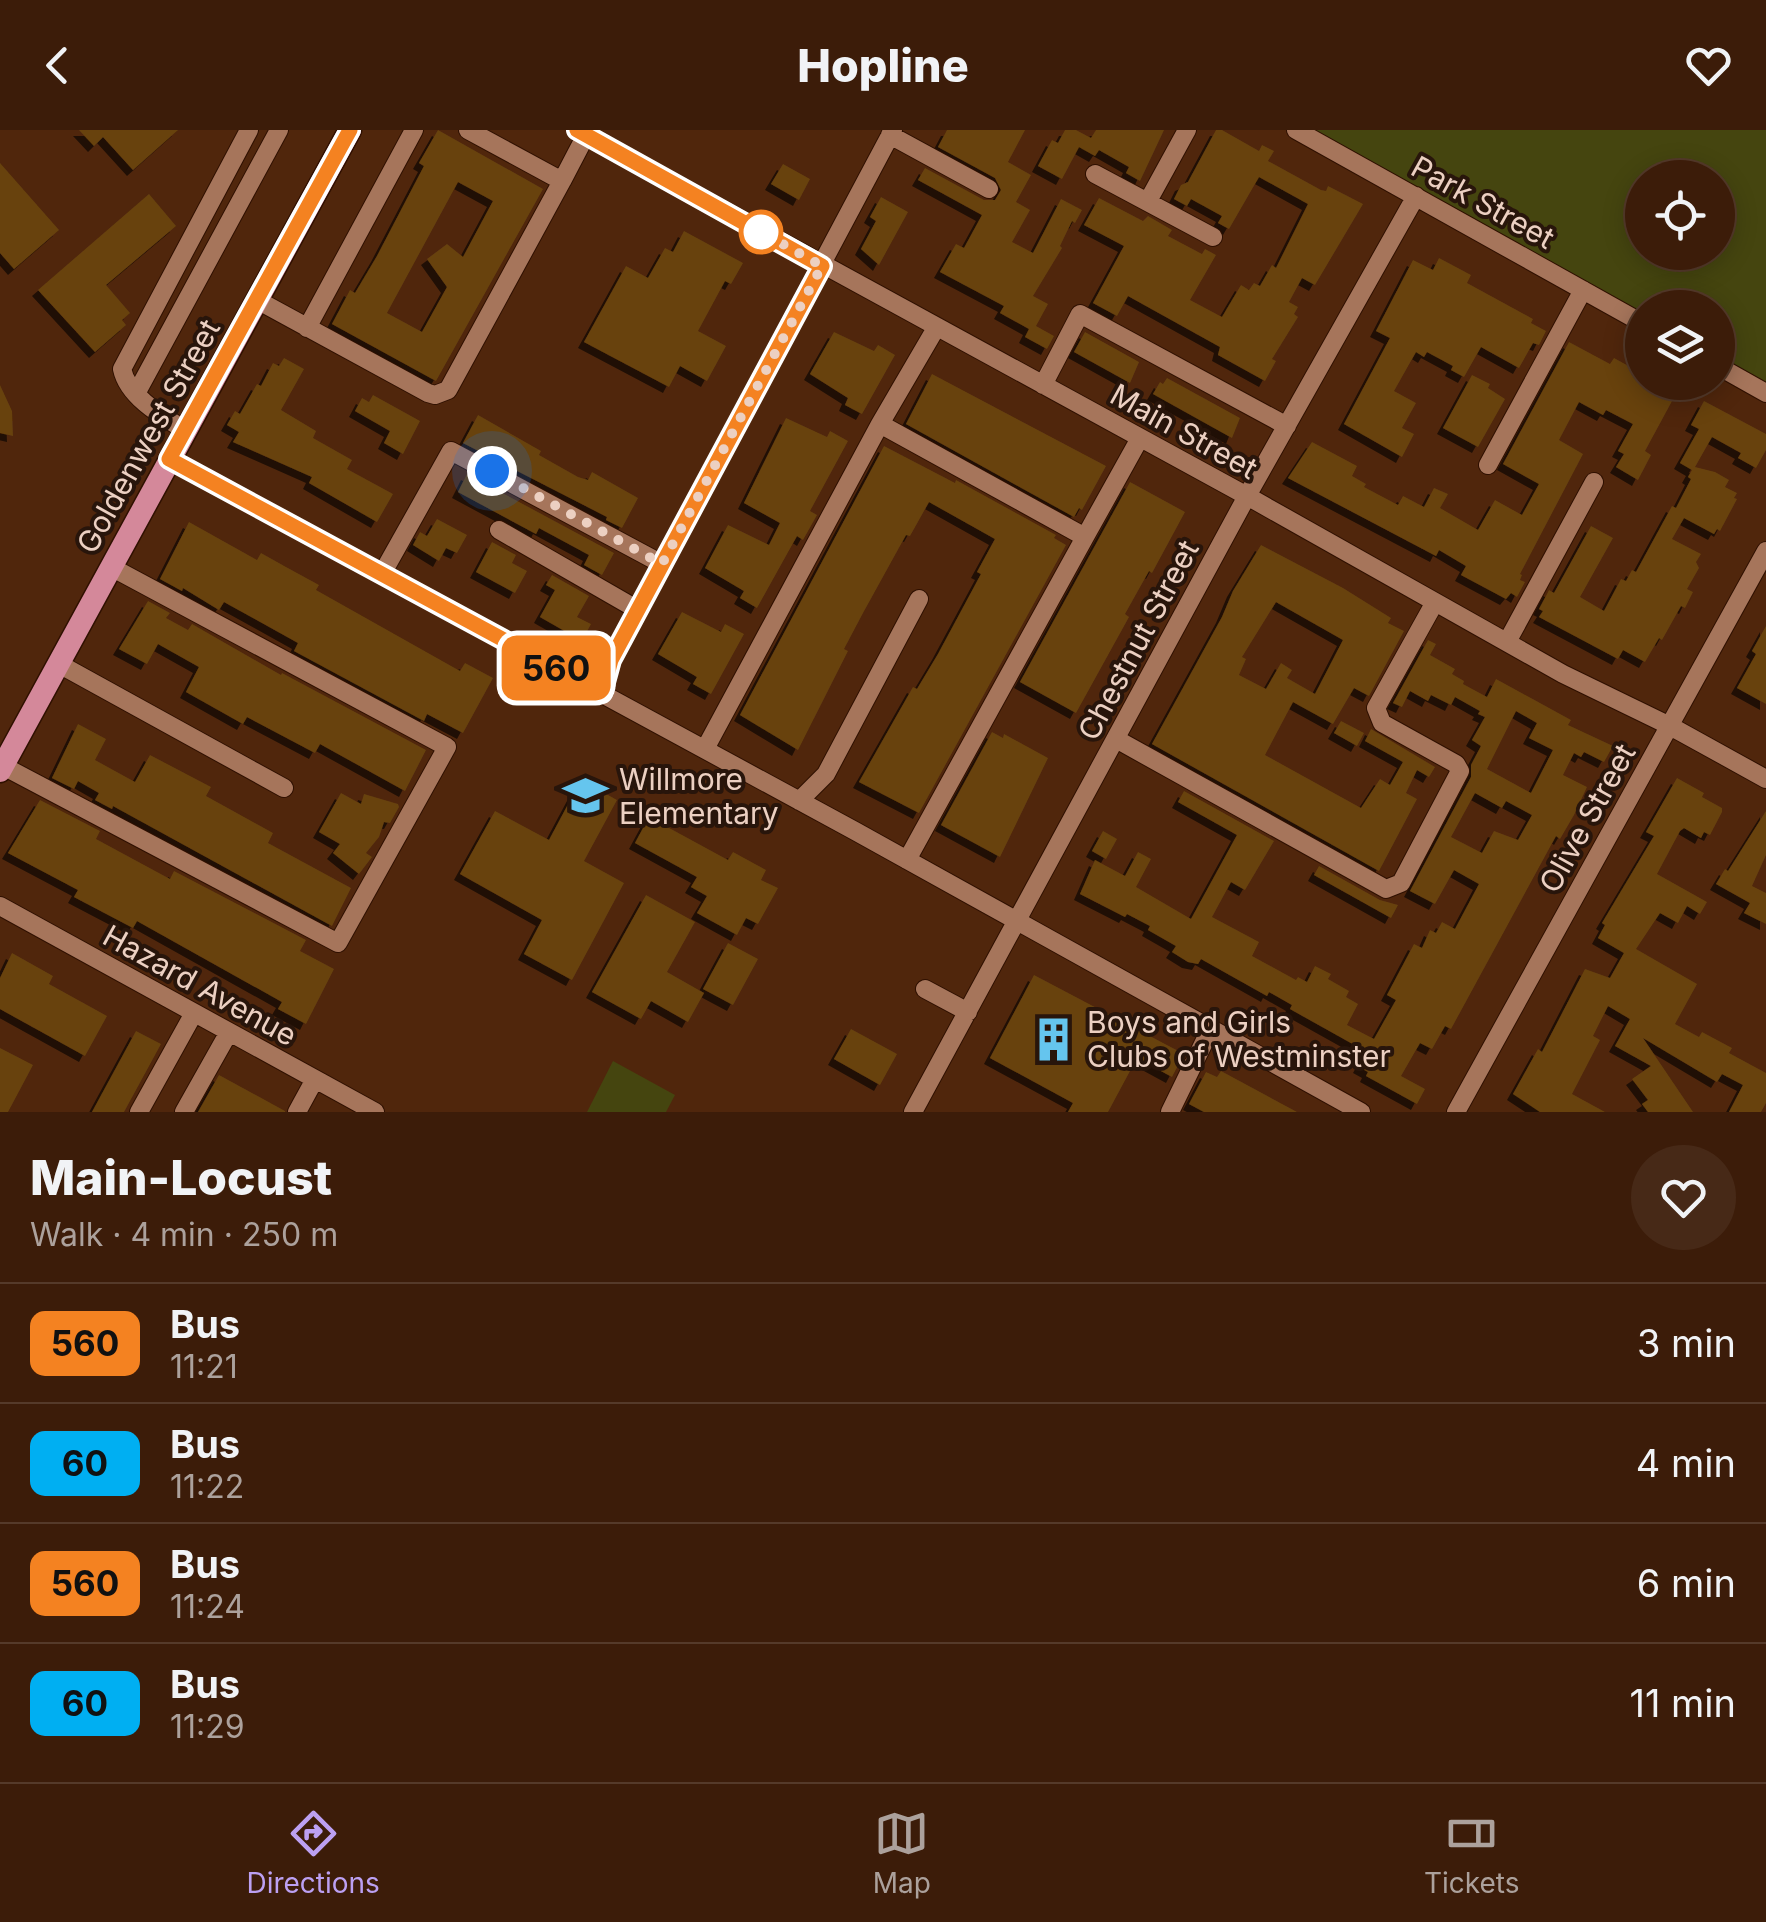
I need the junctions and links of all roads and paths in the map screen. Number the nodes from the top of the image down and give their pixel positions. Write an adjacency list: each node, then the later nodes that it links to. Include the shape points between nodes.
1 (249, 130): 24 (street, via 123,365)
2 (278, 130): 24 (street)
3 (350, 130): 18 (main road, Goldenwest Street)
4 (414, 130): 20 (street)
5 (468, 130): 11 (street)
6 (1187, 130): 14 (street)
7 (1296, 130): 13 (street, Park Street)
8 (891, 132): 12 (street); 16 (street)
9 (582, 133): 11 (street); 16 (street, Main Street)
10 (1095, 174): 14 (street)
11 (562, 181): 20 (street, via 448,390 428,393)
12 (989, 189)
13 (1416, 196): 17 (street, Park Street); 27 (street, Chestnut Street)
14 (1148, 201): 15 (street)
15 (1213, 237)
16 (822, 266): 21 (street, Main Street); 37 (street)
17 (1584, 290): 19 (street, Park Street); 31 (street)
18 (256, 300): 20 (street); 28 (main road, Goldenwest Street)
19 (1625, 313)
20 (307, 328)
21 (936, 328): 23 (street, Main Street); 26 (street)
22 (1735, 376): 25 (street)
23 (1043, 385): 27 (street, via 1080,314); 29 (street, Main Street)
24 (136, 392): 28 (street)
25 (1766, 393)
26 (880, 424): 35 (street); 48 (street)
27 (1287, 426): 33 (street, Chestnut Street)
28 (185, 430): 30 (main road, Goldenwest Street)
29 (1140, 438): 33 (street, Main Street); 35 (street)
30 (169, 459): 38 (main road, Goldenwest Street); 39 (street)
31 (1488, 465)
32 (1594, 482): 43 (street)
33 (1247, 496): 41 (street, Main Street); 47 (street, Chestnut Street)
34 (499, 530): 42 (street)
35 (1085, 537): 53 (street)
36 (1766, 551): 46 (street, Olive Street)
37 (662, 564): 39 (street, via 458,452 447,453); 42 (street)
38 (111, 566): 44 (main road, Goldenwest Street); 49 (street, via 447,747 338,943)
39 (382, 574): 45 (street)
40 (920, 598): 52 (street, via 826,774)
41 (1435, 602): 43 (street, Main Street); 47 (street, via 1376,708 1382,723 1460,770 1395,887 1386,888)
42 (638, 610): 45 (street)
43 (1507, 642): 46 (street, Main Street)
44 (58, 664): 49 (main road, Goldenwest Street); 51 (street)
45 (602, 693): 48 (street)
46 (1670, 726): 50 (street, Main Street); 70 (street, Olive Street)
47 (1116, 739): 55 (street, Chestnut Street)
48 (705, 749): 52 (street)
49 (2, 768)
50 (1766, 779)
51 (284, 788)
52 (799, 801): 53 (street)
53 (907, 860): 55 (street)
54 (6, 909): 56 (street); 59 (street, Hazard Avenue)
55 (1017, 923): 58 (street, Chestnut Street); 60 (street)
56 (0, 930)
57 (925, 989): 58 (street)
58 (968, 1012): 67 (street, Chestnut Street)
59 (194, 1013): 61 (street, Hazard Avenue); 63 (street)
60 (1210, 1030): 68 (street); 69 (street)
61 (229, 1032): 62 (street, Hazard Avenue); 64 (street)
62 (315, 1079): 65 (street); 66 (street, Hazard Avenue)
63 (139, 1112)
64 (184, 1112)
65 (297, 1112)
66 (375, 1112)
67 (912, 1112)
68 (1170, 1112)
69 (1362, 1112)
70 (1456, 1112)

